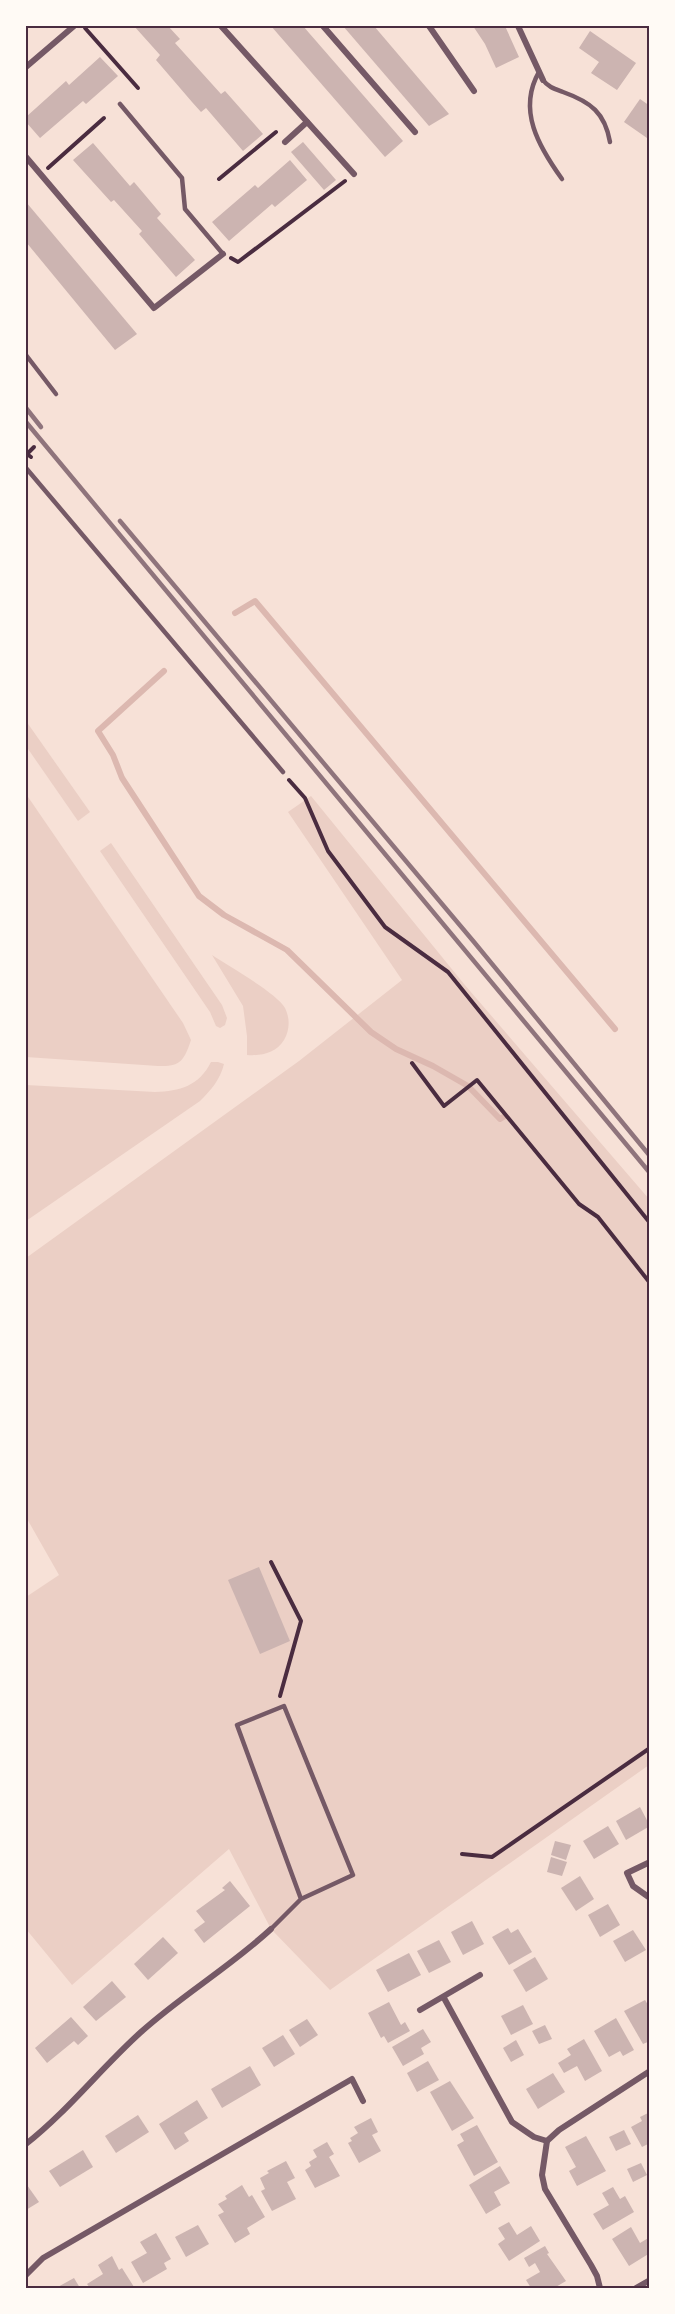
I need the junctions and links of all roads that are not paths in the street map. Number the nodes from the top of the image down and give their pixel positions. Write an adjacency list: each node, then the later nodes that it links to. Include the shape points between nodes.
1 (74, 26): 6 (street)
2 (221, 26): 11 (street)
3 (323, 26): 12 (street)
4 (429, 26): 9 (street)
5 (518, 26): 7 (street)
6 (26, 67)
7 (539, 72): 8 (street); 17 (lane, via 529,96 533,130)
8 (543, 80): 14 (lane, via 596,110 605,122)
9 (474, 91)
10 (120, 104): 18 (lane, via 182,178 185,209)
11 (307, 122): 13 (street); 16 (street)
12 (415, 132)
13 (285, 142)
14 (610, 142)
15 (26, 157): 18 (street, via 154,308)
16 (354, 174)
17 (562, 179)
18 (223, 254)
19 (26, 355): 20 (lane)
20 (56, 394)
21 (26, 468): 22 (lane)
22 (283, 772)
23 (650, 1862): 24 (street, via 627,1873 633,1886)
24 (650, 1898)
25 (301, 1899): 25 (lane, via 237,1725 284,1707 353,1875); 26 (lane)
26 (272, 1929): 33 (street, via 140,2032 59,2116)
27 (480, 1975): 28 (street)
28 (444, 1998): 29 (street); 32 (street, via 512,2121 521,2130)
29 (420, 2010)
30 (650, 2071): 32 (street)
31 (363, 2101): 34 (street, via 352,2079 42,2258)
32 (547, 2141): 36 (street, via 542,2175 545,2189 591,2265)
33 (26, 2144)
34 (26, 2275)
35 (650, 2280): 37 (street)
36 (600, 2289)
37 (636, 2289)

